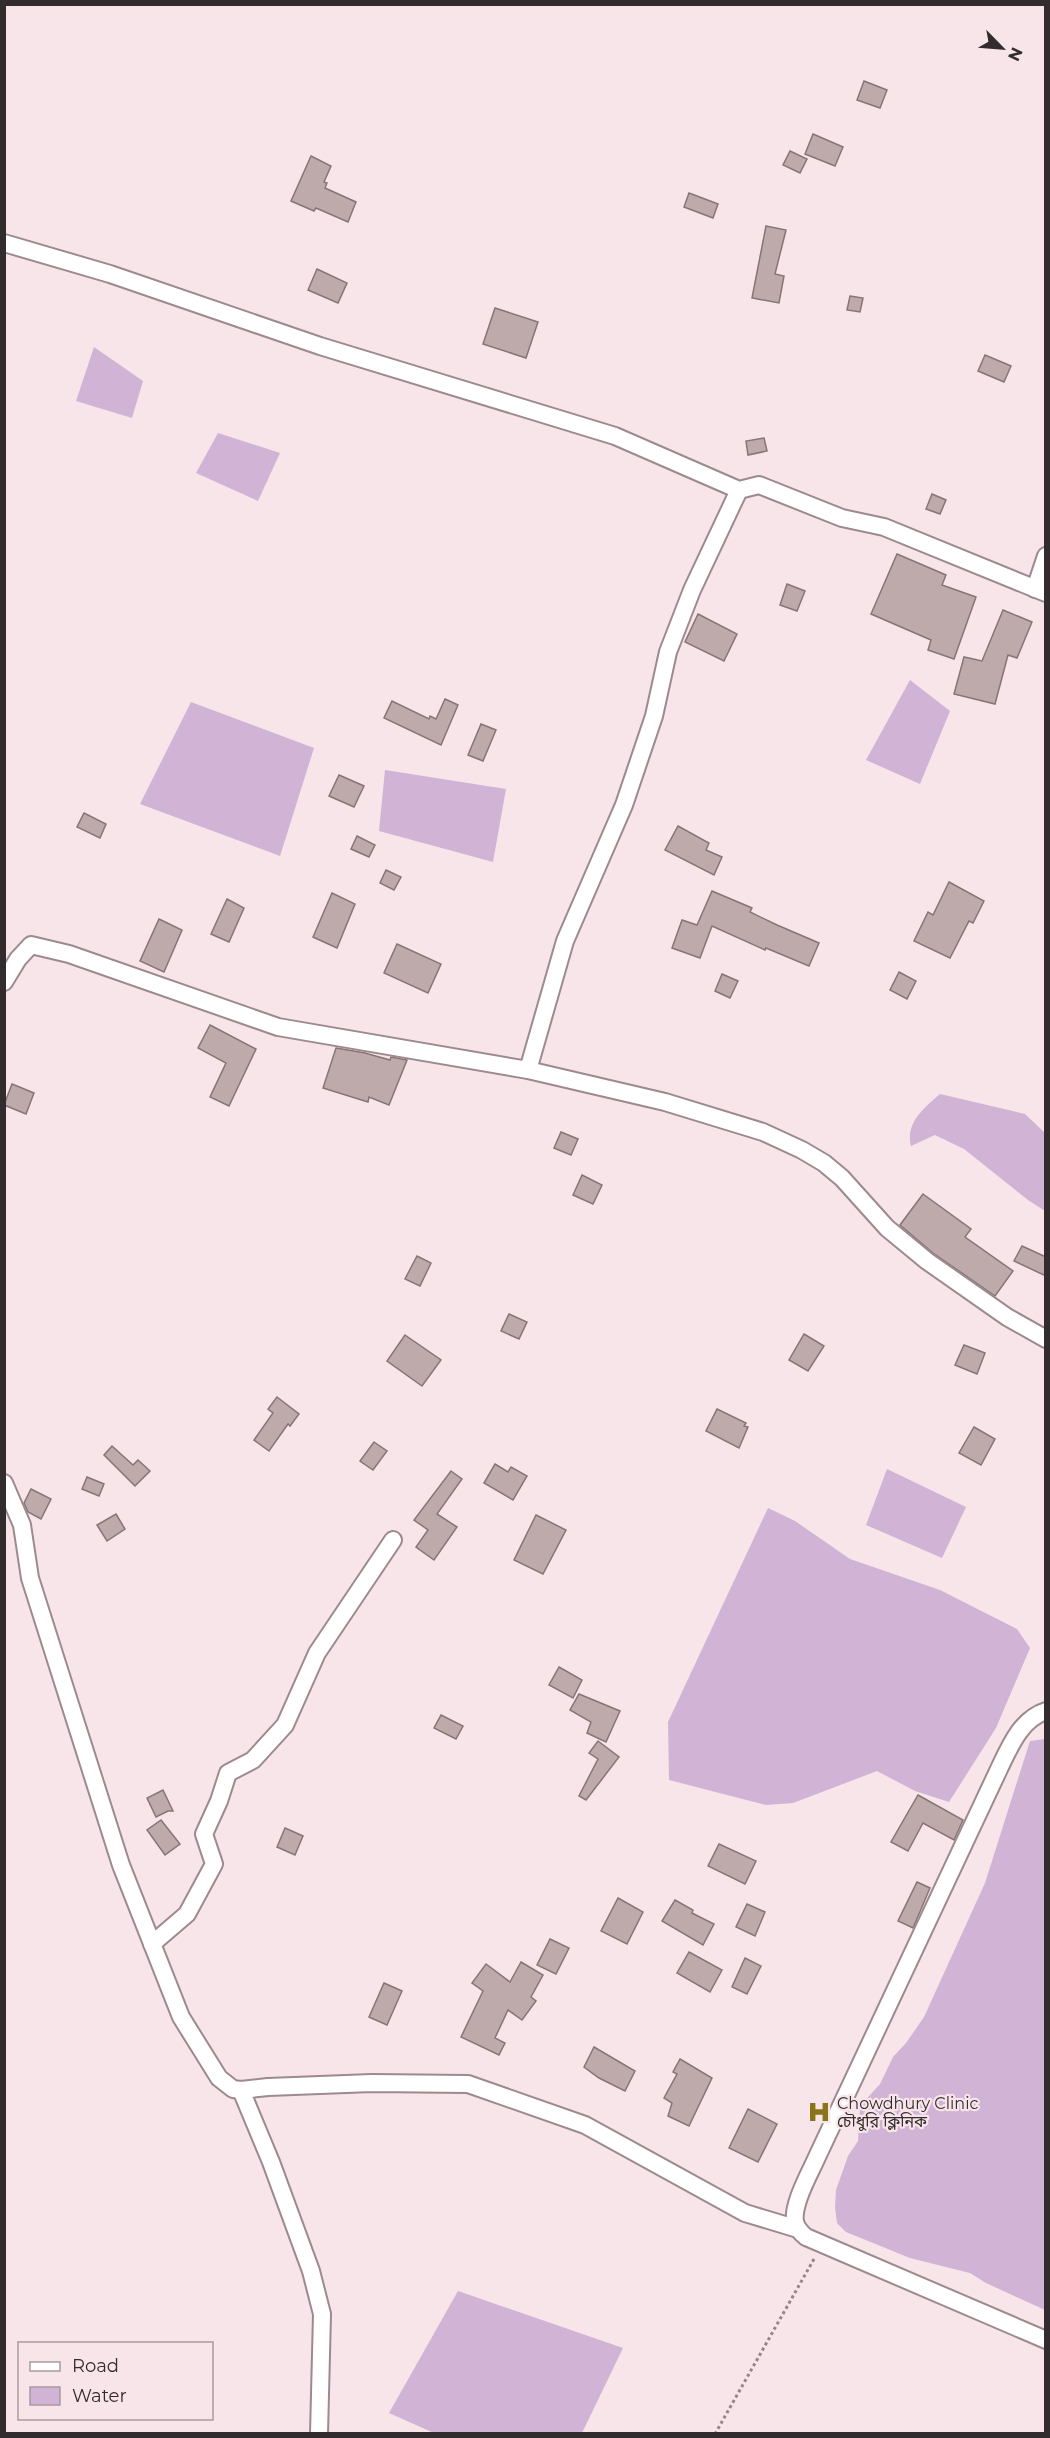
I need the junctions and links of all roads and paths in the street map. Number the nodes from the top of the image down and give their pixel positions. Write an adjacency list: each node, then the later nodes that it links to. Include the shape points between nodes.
1 (4, 243): 2 (street, via 110,274 320,346 615,436)
2 (739, 490): 4 (street, via 759,485 842,518 884,527); 6 (street, via 668,652 654,716 624,805 565,941)
3 (1046, 556): 4 (street)
4 (1040, 591)
5 (4, 982): 6 (street, via 31,945 69,954 278,1027)
6 (528, 1070): 7 (street, via 665,1102 763,1132 802,1150 842,1178 887,1228 927,1261)
7 (1046, 1339)
8 (4, 1483): 11 (street, via 22,1525 30,1578 80,1739)
9 (393, 1540): 11 (street, via 317,1653 285,1725 253,1760 228,1773 204,1834 214,1864 187,1914)
10 (1046, 1711): 13 (street, via 1035,1714 1025,1724 999,1769 808,2176 796,2210)
11 (152, 1944): 12 (street, via 181,2017 219,2078)
12 (241, 2090): 13 (street, via 372,2083 468,2084 585,2125 745,2213); 16 (street, via 312,2271 322,2314)
13 (798, 2229): 14 (street, via 806,2238)
14 (822, 2244): 15 (street); 17 (path)
15 (1046, 2340)
16 (319, 2433)
17 (715, 2433)

